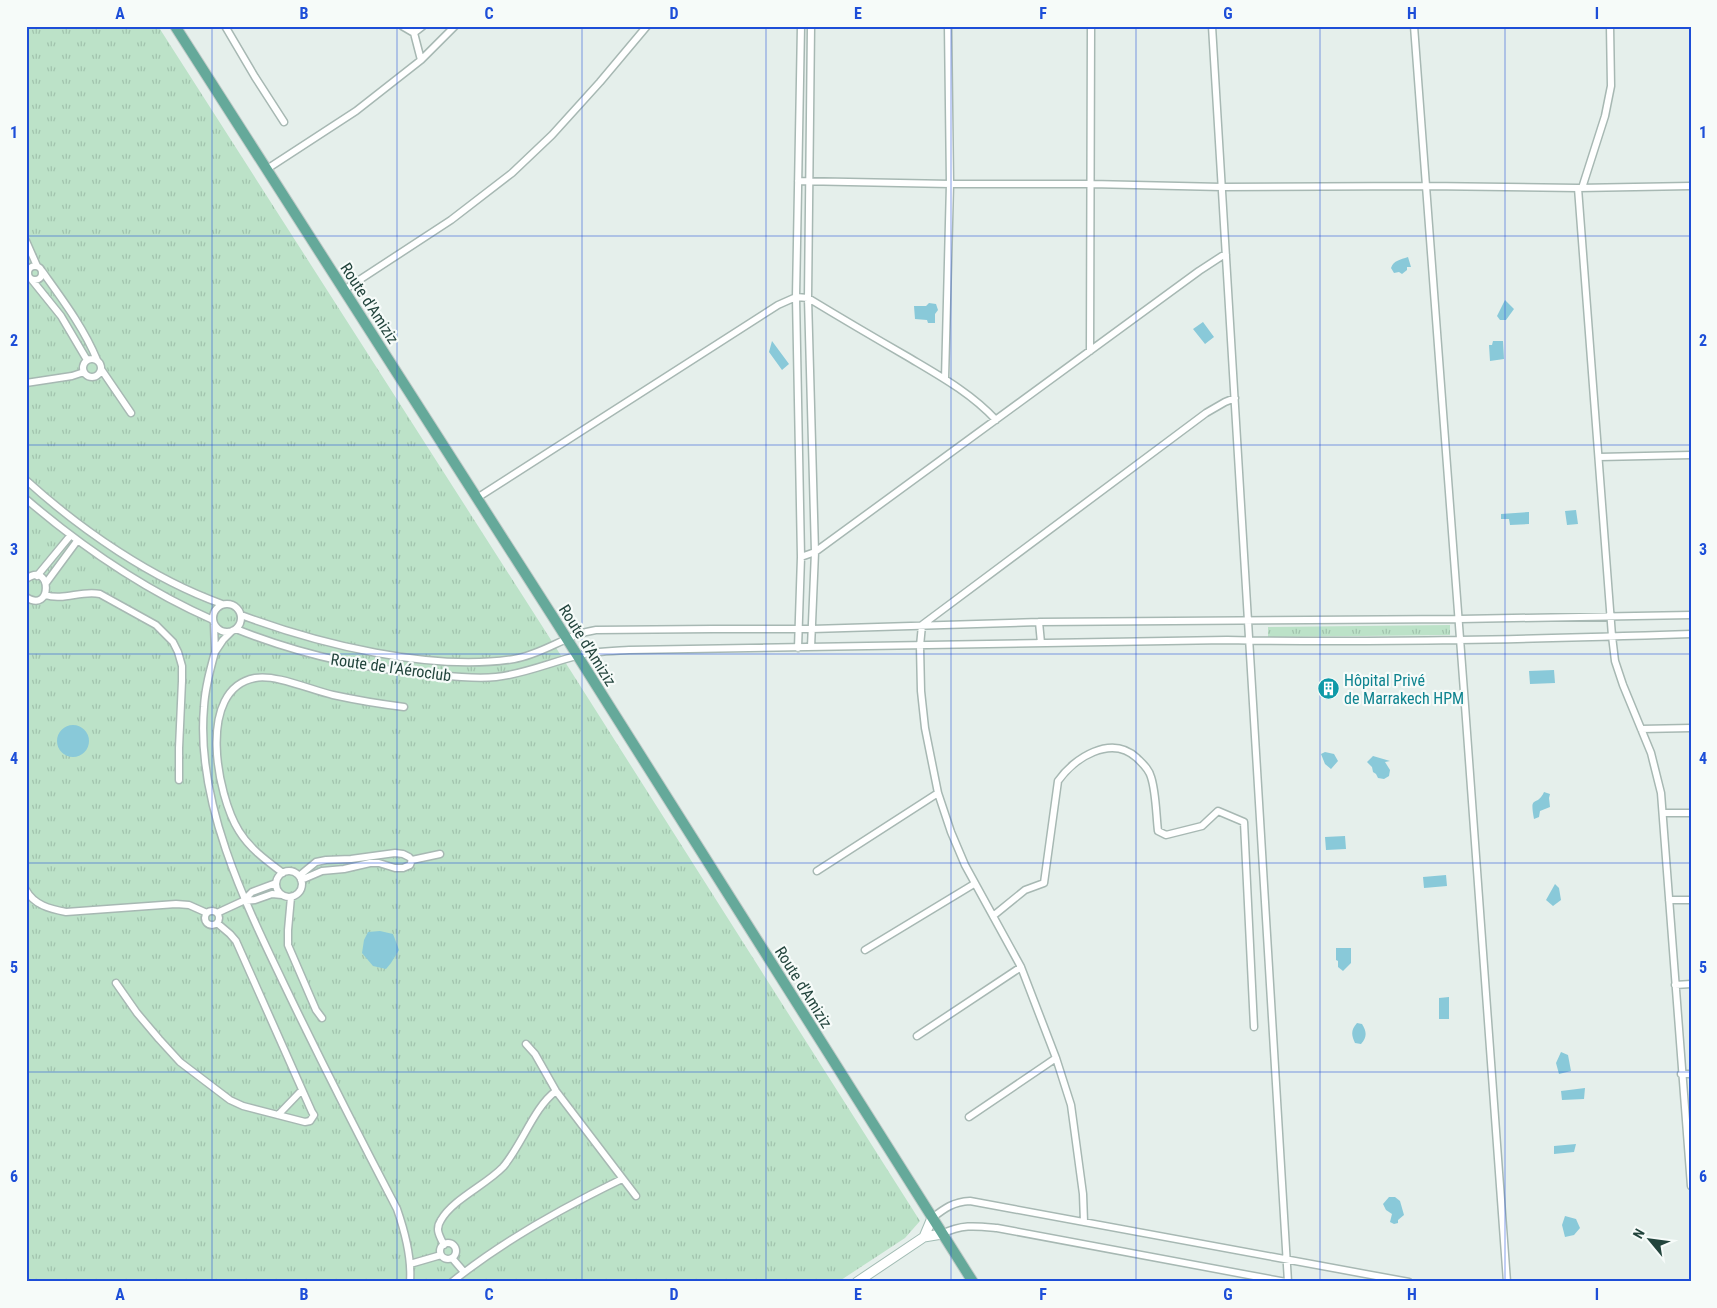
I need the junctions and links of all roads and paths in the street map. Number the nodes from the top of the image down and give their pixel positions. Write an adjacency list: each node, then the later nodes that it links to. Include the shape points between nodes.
1 (175, 26): 17 (main road, Route d'Amiziz)
2 (225, 26): 16 (street)
3 (402, 26): 14 (street)
4 (422, 26): 14 (street)
5 (455, 26): 15 (street)
6 (647, 26): 30 (street, via 552,135 512,173 451,220)
7 (800, 26): 19 (street)
8 (811, 26): 18 (street)
9 (948, 26): 20 (street)
10 (1091, 26): 21 (street)
11 (1212, 26): 24 (street)
12 (1414, 26): 22 (street)
13 (1610, 26): 25 (street, via 1611,86 1606,116)
14 (414, 33): 15 (street)
15 (422, 60): 17 (street, via 356,111)
16 (284, 122)
17 (267, 169): 30 (main road, Route d'Amiziz)
18 (810, 181): 19 (street); 20 (street); 32 (street)
19 (798, 182): 31 (street)
20 (950, 184): 21 (street); 38 (street)
21 (1091, 184): 24 (street); 33 (street)
22 (1426, 186): 24 (street); 25 (street); 62 (street)
23 (1691, 186): 25 (street)
24 (1222, 187): 27 (street)
25 (1580, 188): 44 (street)
26 (26, 241): 28 (street)
27 (1226, 255): 33 (street); 40 (street)
28 (40, 269): 29 (street, via 29,268); 29 (street, via 40,279); 35 (street, via 69,310)
29 (29, 277): 34 (street, via 61,316)
30 (344, 290): 46 (main road, Route d'Amiziz)
31 (796, 297): 32 (street); 46 (street, via 778,305); 51 (street)
32 (808, 298): 38 (street); 50 (street)
33 (1090, 351): 42 (street)
34 (87, 360): 35 (street); 37 (street)
35 (97, 360): 36 (street)
36 (101, 369): 37 (street, via 91,377); 41 (street)
37 (84, 372): 39 (street)
38 (945, 379): 42 (street, via 982,405)
39 (26, 383)
40 (1235, 398): 63 (street); 66 (street, via 1206,413)
41 (131, 413)
42 (996, 420): 50 (street)
43 (1691, 455): 44 (street)
44 (1599, 457): 61 (street)
45 (26, 480): 57 (street, via 102,541 181,588)
46 (477, 498): 73 (main road, Route d'Amiziz)
47 (26, 499): 48 (street)
48 (70, 536): 49 (street); 52 (street)
49 (77, 541): 53 (street); 65 (street)
50 (815, 552): 51 (street); 68 (street)
51 (800, 557): 67 (street)
52 (30, 575): 53 (street, via 41,577)
53 (46, 583): 54 (street)
54 (45, 595): 56 (street); 84 (street, via 63,598 78,593 100,594 156,626 173,642 182,666)
55 (26, 597): 56 (street)
56 (33, 600): 58 (street)
57 (222, 604): 59 (street, via 232,604); 65 (street, via 214,611)
58 (26, 606)
59 (241, 615): 69 (street, via 241,622); 73 (street, Route de l’Aéroclub, via 316,639 422,659 491,662 515,659 536,654)
60 (1691, 615): 61 (street, Route de l’Aéroclub)
61 (1611, 616): 62 (street, Route de l’Aéroclub); 71 (street)
62 (1460, 619): 63 (street, Route de l’Aéroclub); 72 (street)
63 (1248, 620): 64 (street, Route de l’Aéroclub); 74 (street)
64 (1039, 622): 66 (street, Route de l’Aéroclub); 75 (street)
65 (214, 623): 69 (street, via 220,631); 79 (street)
66 (922, 625): 68 (street, Route de l’Aéroclub); 76 (street)
67 (798, 629): 68 (street, Route de l’Aéroclub); 73 (street, Route de l’Aéroclub, via 596,630); 78 (street)
68 (812, 629): 77 (street)
69 (234, 630): 79 (street); 80 (street, Route de l’Aéroclub, via 311,654 420,674 494,677 521,673)
70 (1691, 634): 71 (street, Route de l’Aéroclub)
71 (1612, 636): 72 (street, Route de l’Aéroclub); 83 (street, via 1615,661)
72 (1461, 639): 74 (street, Route de l’Aéroclub); 141 (street)
73 (567, 640): 80 (main road, Route d'Amiziz)
74 (1250, 640): 75 (street, Route de l’Aéroclub); 132 (street)
75 (1041, 643): 76 (street, Route de l’Aéroclub)
76 (920, 646): 77 (street, Route de l’Aéroclub); 85 (street, via 925,728)
77 (811, 647): 78 (street, Route de l’Aéroclub)
78 (798, 648): 80 (street, Route de l’Aéroclub, via 629,650)
79 (215, 652): 98 (street, via 203,708 206,769 215,814)
80 (577, 656): 125 (main road, Route d'Amiziz)
81 (404, 707): 91 (street, via 331,695 270,678 246,680 230,694 217,727 224,797 247,843)
82 (1691, 728): 83 (street)
83 (1641, 729): 86 (street, via 1651,753)
84 (179, 780)
85 (938, 793): 90 (street); 94 (street)
86 (1663, 813): 87 (street); 99 (street)
87 (1691, 813)
88 (440, 854): 89 (street)
89 (412, 860): 92 (street, via 403,868 370,863); 92 (street, via 395,853 326,860 316,862)
90 (817, 871)
91 (283, 873): 92 (street, via 289,872); 93 (street)
92 (300, 878): 97 (street, via 298,892)
93 (276, 883): 96 (street); 98 (street, via 252,892)
94 (974, 884): 103 (street); 105 (street)
95 (26, 890): 101 (street, via 40,905 66,912 176,904 189,905)
96 (282, 895): 97 (street); 98 (street)
97 (291, 897): 110 (street, via 288,946)
98 (245, 900): 102 (street); 133 (street, via 397,1209)
99 (1669, 900): 100 (street); 109 (street)
100 (1691, 900)
101 (207, 913): 102 (street); 104 (street, via 207,922)
102 (217, 913): 104 (street)
103 (993, 916): 106 (street); 111 (street, via 1025,890 1044,883 1058,781 1066,769 1093,752 1106,748 1120,749 1134,756 1151,776 1158,830 1166,835 1202,826 1218,811 1244,822)
104 (217, 923): 117 (street, via 236,941)
105 (865, 950)
106 (1021, 968): 112 (street); 114 (street)
107 (116, 983): 119 (street, via 137,1013 180,1062 230,1100)
108 (1691, 984): 109 (street)
109 (1675, 985): 115 (street)
110 (322, 1018)
111 (1254, 1027)
112 (917, 1036)
113 (526, 1044): 118 (street)
114 (1056, 1058): 120 (street); 126 (street, via 1071,1105)
115 (1681, 1074): 116 (street); 121 (street)
116 (1691, 1074)
117 (302, 1090): 119 (street); 119 (street, via 313,1119 305,1122)
118 (556, 1091): 122 (street); 129 (street, via 547,1098 503,1167 444,1215 438,1227)
119 (278, 1115)
120 (969, 1117)
121 (1689, 1156): 123 (street)
122 (622, 1179): 124 (street); 134 (street, via 521,1233)
123 (1691, 1186)
124 (636, 1196)
125 (932, 1218): 126 (street, via 958,1202 970,1201); 127 (main road, Route d'Amiziz); 128 (street)
126 (1084, 1222): 132 (street)
127 (942, 1234): 128 (street); 138 (main road, Route d'Amiziz); 139 (street, via 955,1227 997,1228)
128 (924, 1237): 137 (street)
129 (444, 1245): 130 (street); 131 (street, via 454,1247 456,1252)
130 (441, 1256): 131 (street); 133 (street)
131 (452, 1258): 134 (street)
132 (1288, 1259): 139 (street); 140 (street)
133 (410, 1264): 135 (street)
134 (464, 1272): 136 (street)
135 (410, 1282)
136 (452, 1282)
137 (857, 1282)
138 (973, 1282)
139 (1287, 1282)
140 (1409, 1282)
141 (1507, 1282)

